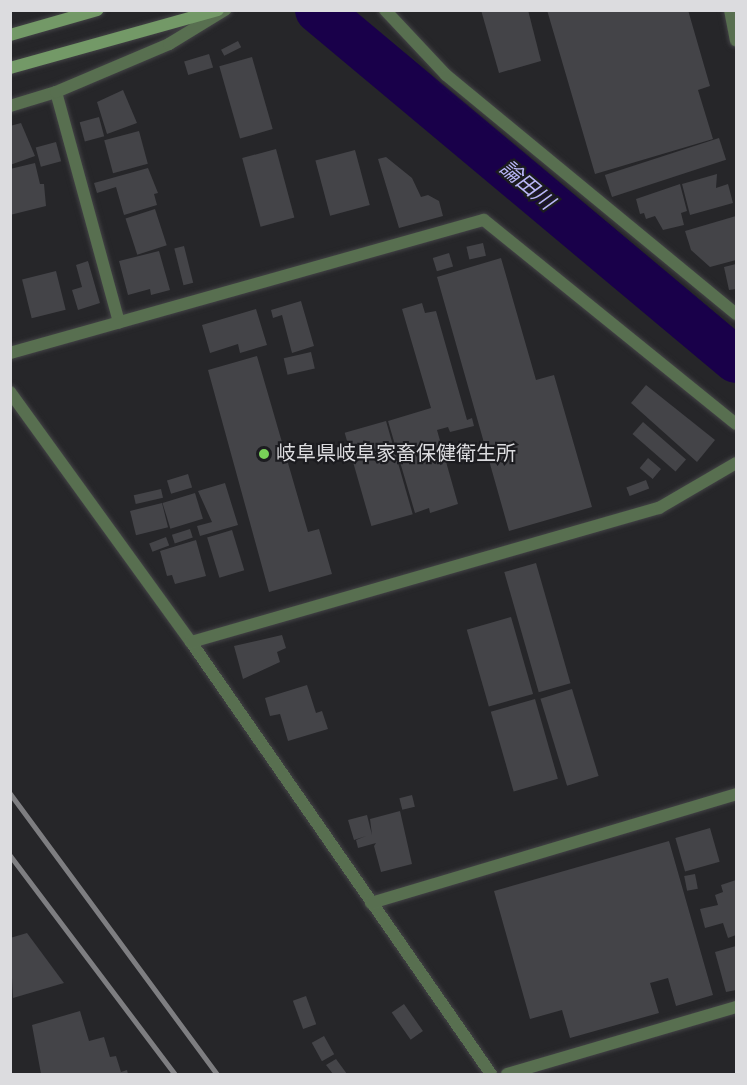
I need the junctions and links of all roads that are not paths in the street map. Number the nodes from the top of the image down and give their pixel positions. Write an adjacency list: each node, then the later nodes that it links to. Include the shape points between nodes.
1 (97, 10): 6 (main road)
2 (218, 10): 8 (main road)
3 (225, 10): 9 (street, via 169,44)
4 (385, 10): 11 (street, via 446,75)
5 (729, 10): 7 (street)
6 (10, 35)
7 (736, 40)
8 (10, 68)
9 (56, 92): 10 (street); 12 (street)
10 (10, 106)
11 (736, 314)
12 (119, 323): 13 (street); 15 (street, via 484,220)
13 (10, 353)
14 (10, 392): 17 (street)
15 (736, 424)
16 (736, 463): 17 (street, via 659,508)
17 (191, 642): 19 (street)
18 (736, 794): 19 (street)
19 (371, 903): 21 (street)
20 (736, 1007): 22 (street)
21 (491, 1074)
22 (507, 1074)

